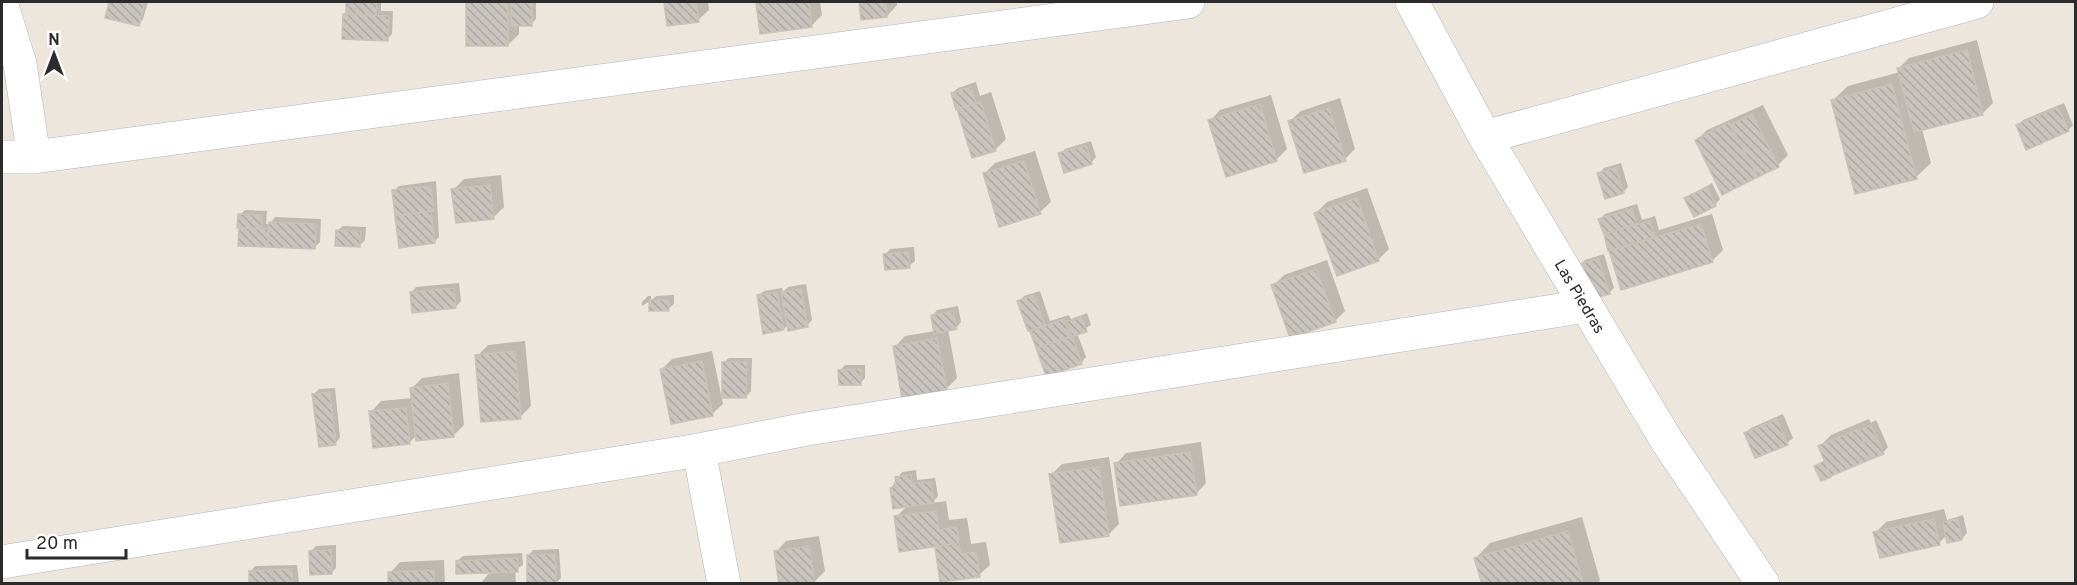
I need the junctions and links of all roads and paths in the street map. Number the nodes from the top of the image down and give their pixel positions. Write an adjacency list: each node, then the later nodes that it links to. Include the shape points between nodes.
1 (1188, 2): 7 (street)
2 (1412, 2): 5 (street, Las Piedras)
3 (1977, 2): 5 (street)
4 (2, 6): 7 (street, via 20,64)
5 (1485, 137): 8 (street, Las Piedras)
6 (2, 157): 7 (street)
7 (34, 157)
8 (1586, 306): 9 (street, via 807,429); 12 (street, Las Piedras, via 1667,441)
9 (699, 450): 10 (street); 11 (street)
10 (2, 562)
11 (724, 584)
12 (1763, 584)

